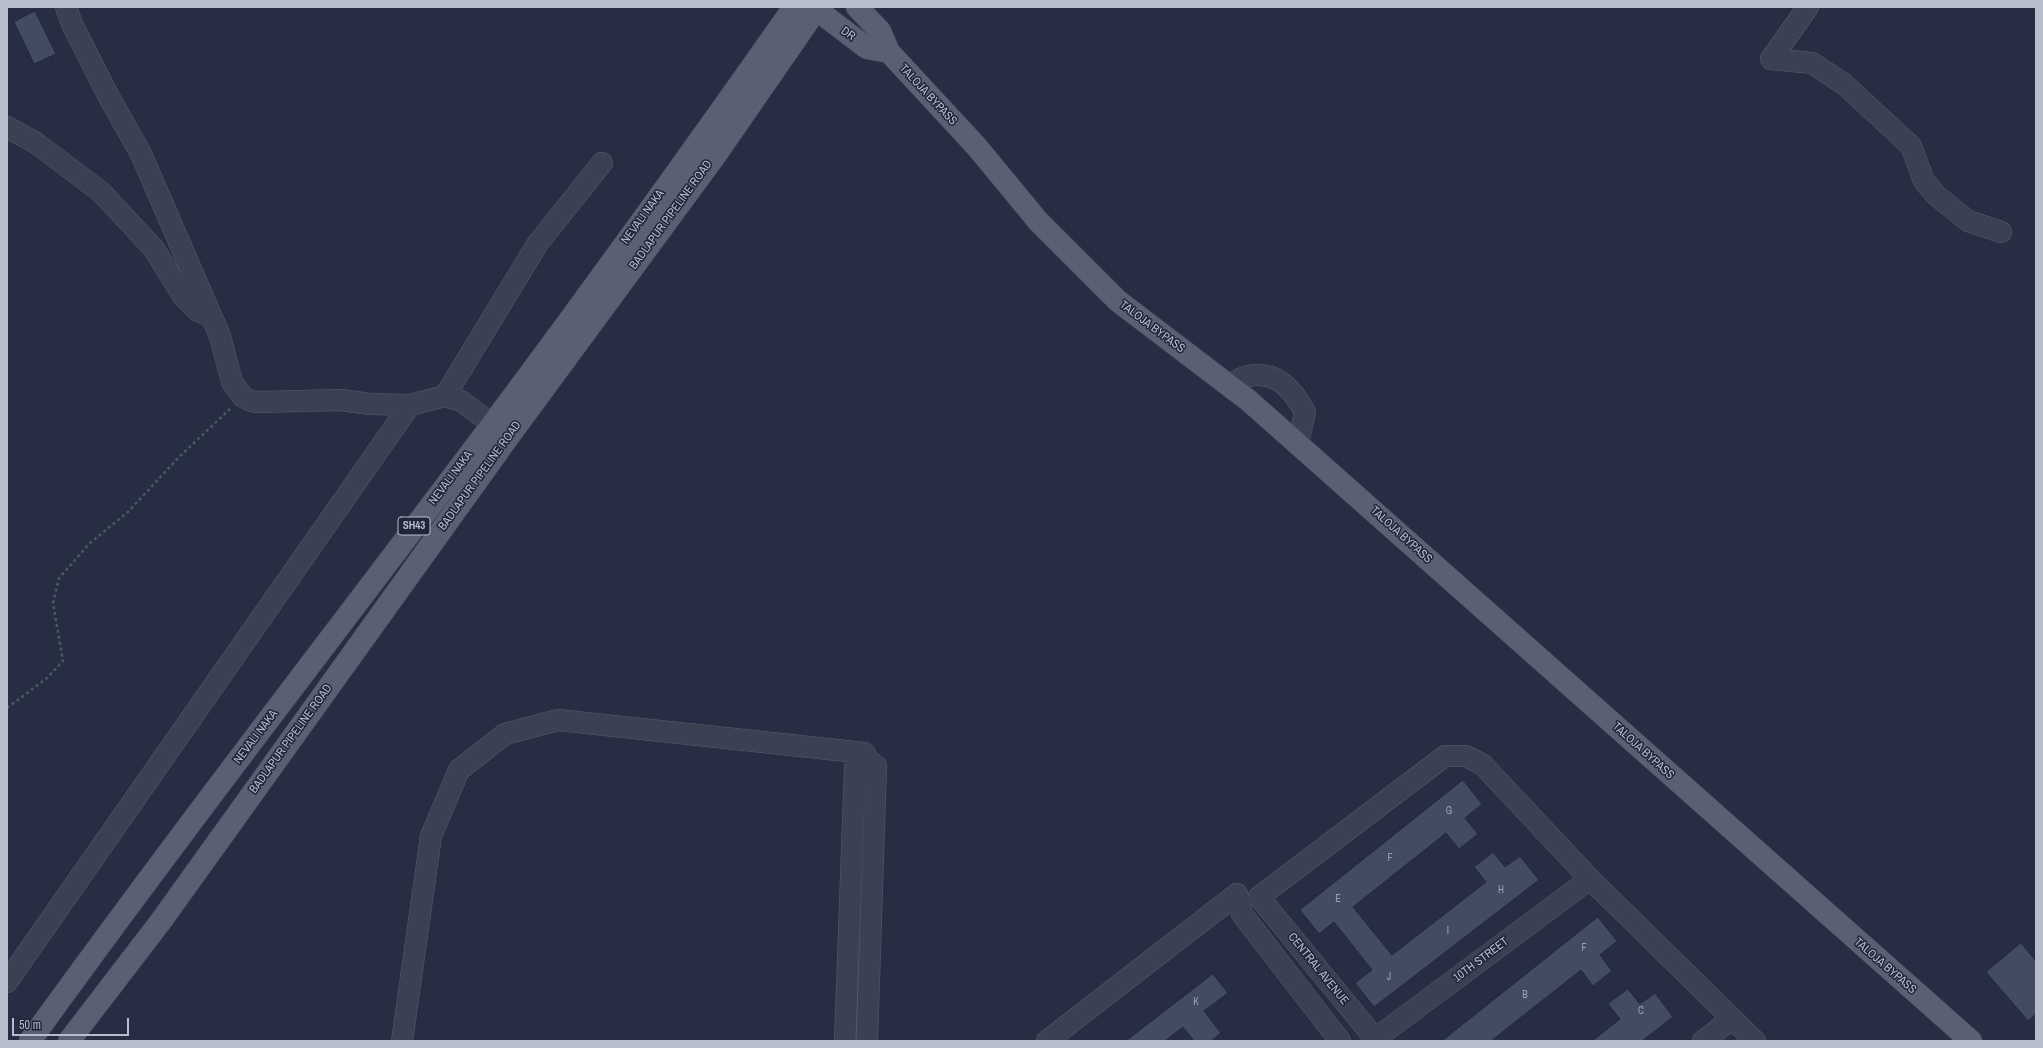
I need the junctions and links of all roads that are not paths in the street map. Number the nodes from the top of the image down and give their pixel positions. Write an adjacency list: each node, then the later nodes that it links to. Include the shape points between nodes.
1 (66, 7): 10 (street, via 109,97 141,154)
2 (794, 7): 14 (main road, NEVALI NAKA / SH43)
3 (857, 7): 6 (main road, TALOJA BYPASS, via 880,31)
4 (1808, 7): 9 (street, via 1771,58 1812,63 1844,84 1911,146 1924,181 1937,196 1968,221)
5 (816, 8): 6 (main road, DR, via 867,48); 14 (main road, BADLAPUR PIPELINE ROAD / SH43, via 710,162)
6 (889, 52): 11 (main road, TALOJA BYPASS, via 977,148 1038,220 1118,302)
7 (7, 127): 10 (street, via 36,144 101,192 154,249 183,296 198,311)
8 (602, 163): 12 (street, via 538,243)
9 (2001, 232)
10 (212, 317): 13 (street, via 220,336 232,382 243,397 251,401 342,400)
11 (1229, 385): 15 (main road, TALOJA BYPASS); 15 (street, via 1248,376 1268,375 1286,384 1305,412)
12 (445, 396): 13 (street); 14 (street, via 461,400)
13 (410, 405): 20 (street)
14 (500, 430): 23 (main road, NEVALI NAKA / SH43, via 150,877); 24 (main road, BADLAPUR PIPELINE ROAD / SH43, via 161,921)
15 (1298, 444): 32 (main road, TALOJA BYPASS)
16 (866, 758): 25 (street, via 866,753 558,720 505,734 459,770 431,836); 26 (street, via 855,767); 27 (street, via 876,766)
17 (1590, 879): 19 (street, via 1484,765 1466,756 1446,756); 21 (street); 22 (street, 10TH STREET)
18 (1237, 894): 19 (street); 28 (street); 29 (street, via 1242,914)
19 (1259, 897): 22 (street, CENTRAL AVENUE)
20 (7, 982)
21 (1732, 1019): 30 (street); 31 (street)
22 (1375, 1040)
23 (30, 1041)
24 (69, 1041)
25 (402, 1041)
26 (845, 1041)
27 (867, 1041)
28 (1047, 1041)
29 (1340, 1041)
30 (1703, 1041)
31 (1755, 1041)
32 (1971, 1041)

